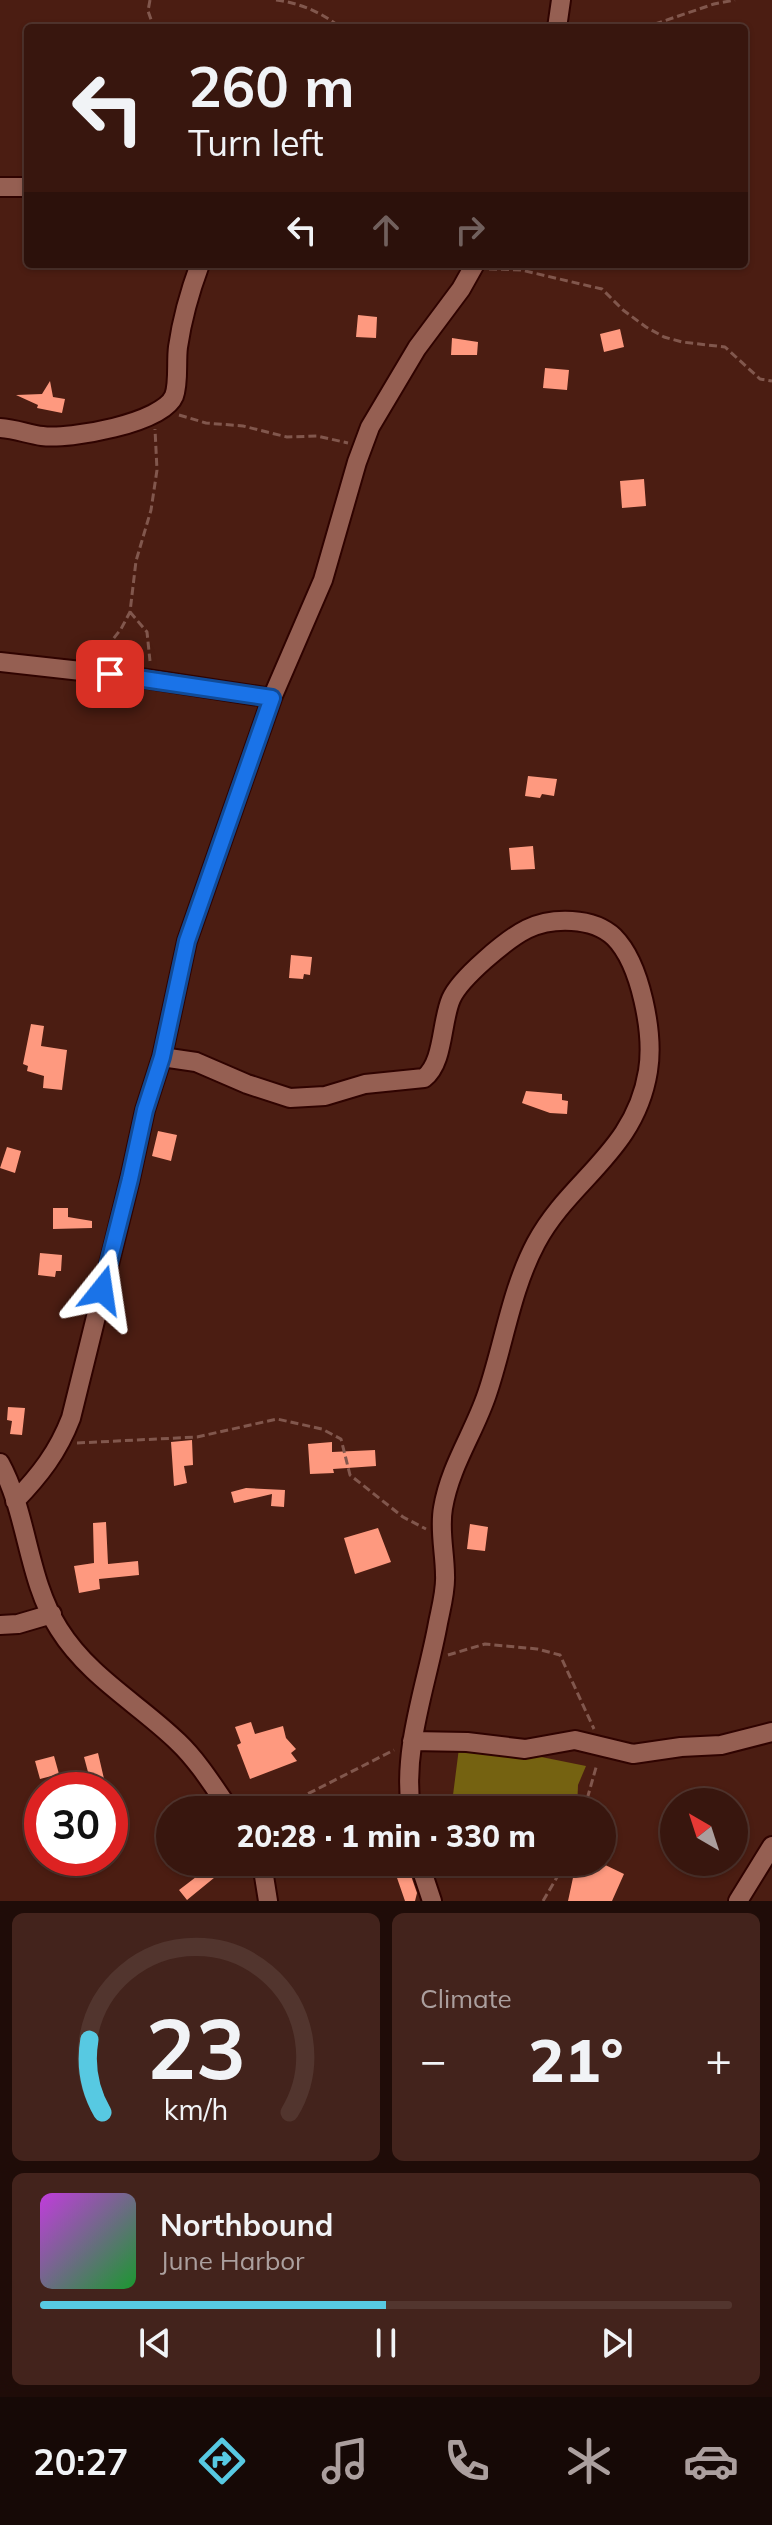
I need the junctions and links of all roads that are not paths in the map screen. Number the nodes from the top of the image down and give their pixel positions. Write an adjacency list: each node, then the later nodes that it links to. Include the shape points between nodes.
1 (561, 0): 2 (street)
2 (558, 24)
3 (0, 187): 4 (street)
4 (24, 187)
5 (199, 268): 7 (street, via 183,315 175,394 169,404 146,418 65,437)
6 (472, 268): 9 (street, via 370,427 323,580)
7 (0, 428)
8 (0, 662): 9 (street)
9 (272, 698): 10 (street, via 187,941)
10 (162, 1057): 12 (street, via 61,1444); 16 (street, via 196,1062 290,1098 424,1078 437,1061 451,997 472,971 526,930 569,920 592,925 613,936 629,958 645,1009 648,1067 642,1096 626,1132 536,1242 487,1395 450,1477 442,1511 446,1579)
11 (0, 1463): 12 (street)
12 (15, 1501): 13 (street)
13 (52, 1614): 14 (street); 17 (street, via 73,1648 179,1742)
14 (0, 1625)
15 (772, 1732): 16 (street, via 721,1745 633,1754 575,1740 525,1749)
16 (412, 1741): 18 (street)
17 (220, 1796)
18 (411, 1796)
19 (772, 1846): 24 (street)
20 (264, 1876): 22 (street)
21 (424, 1876): 23 (street)
22 (268, 1901)
23 (432, 1901)
24 (738, 1901)

